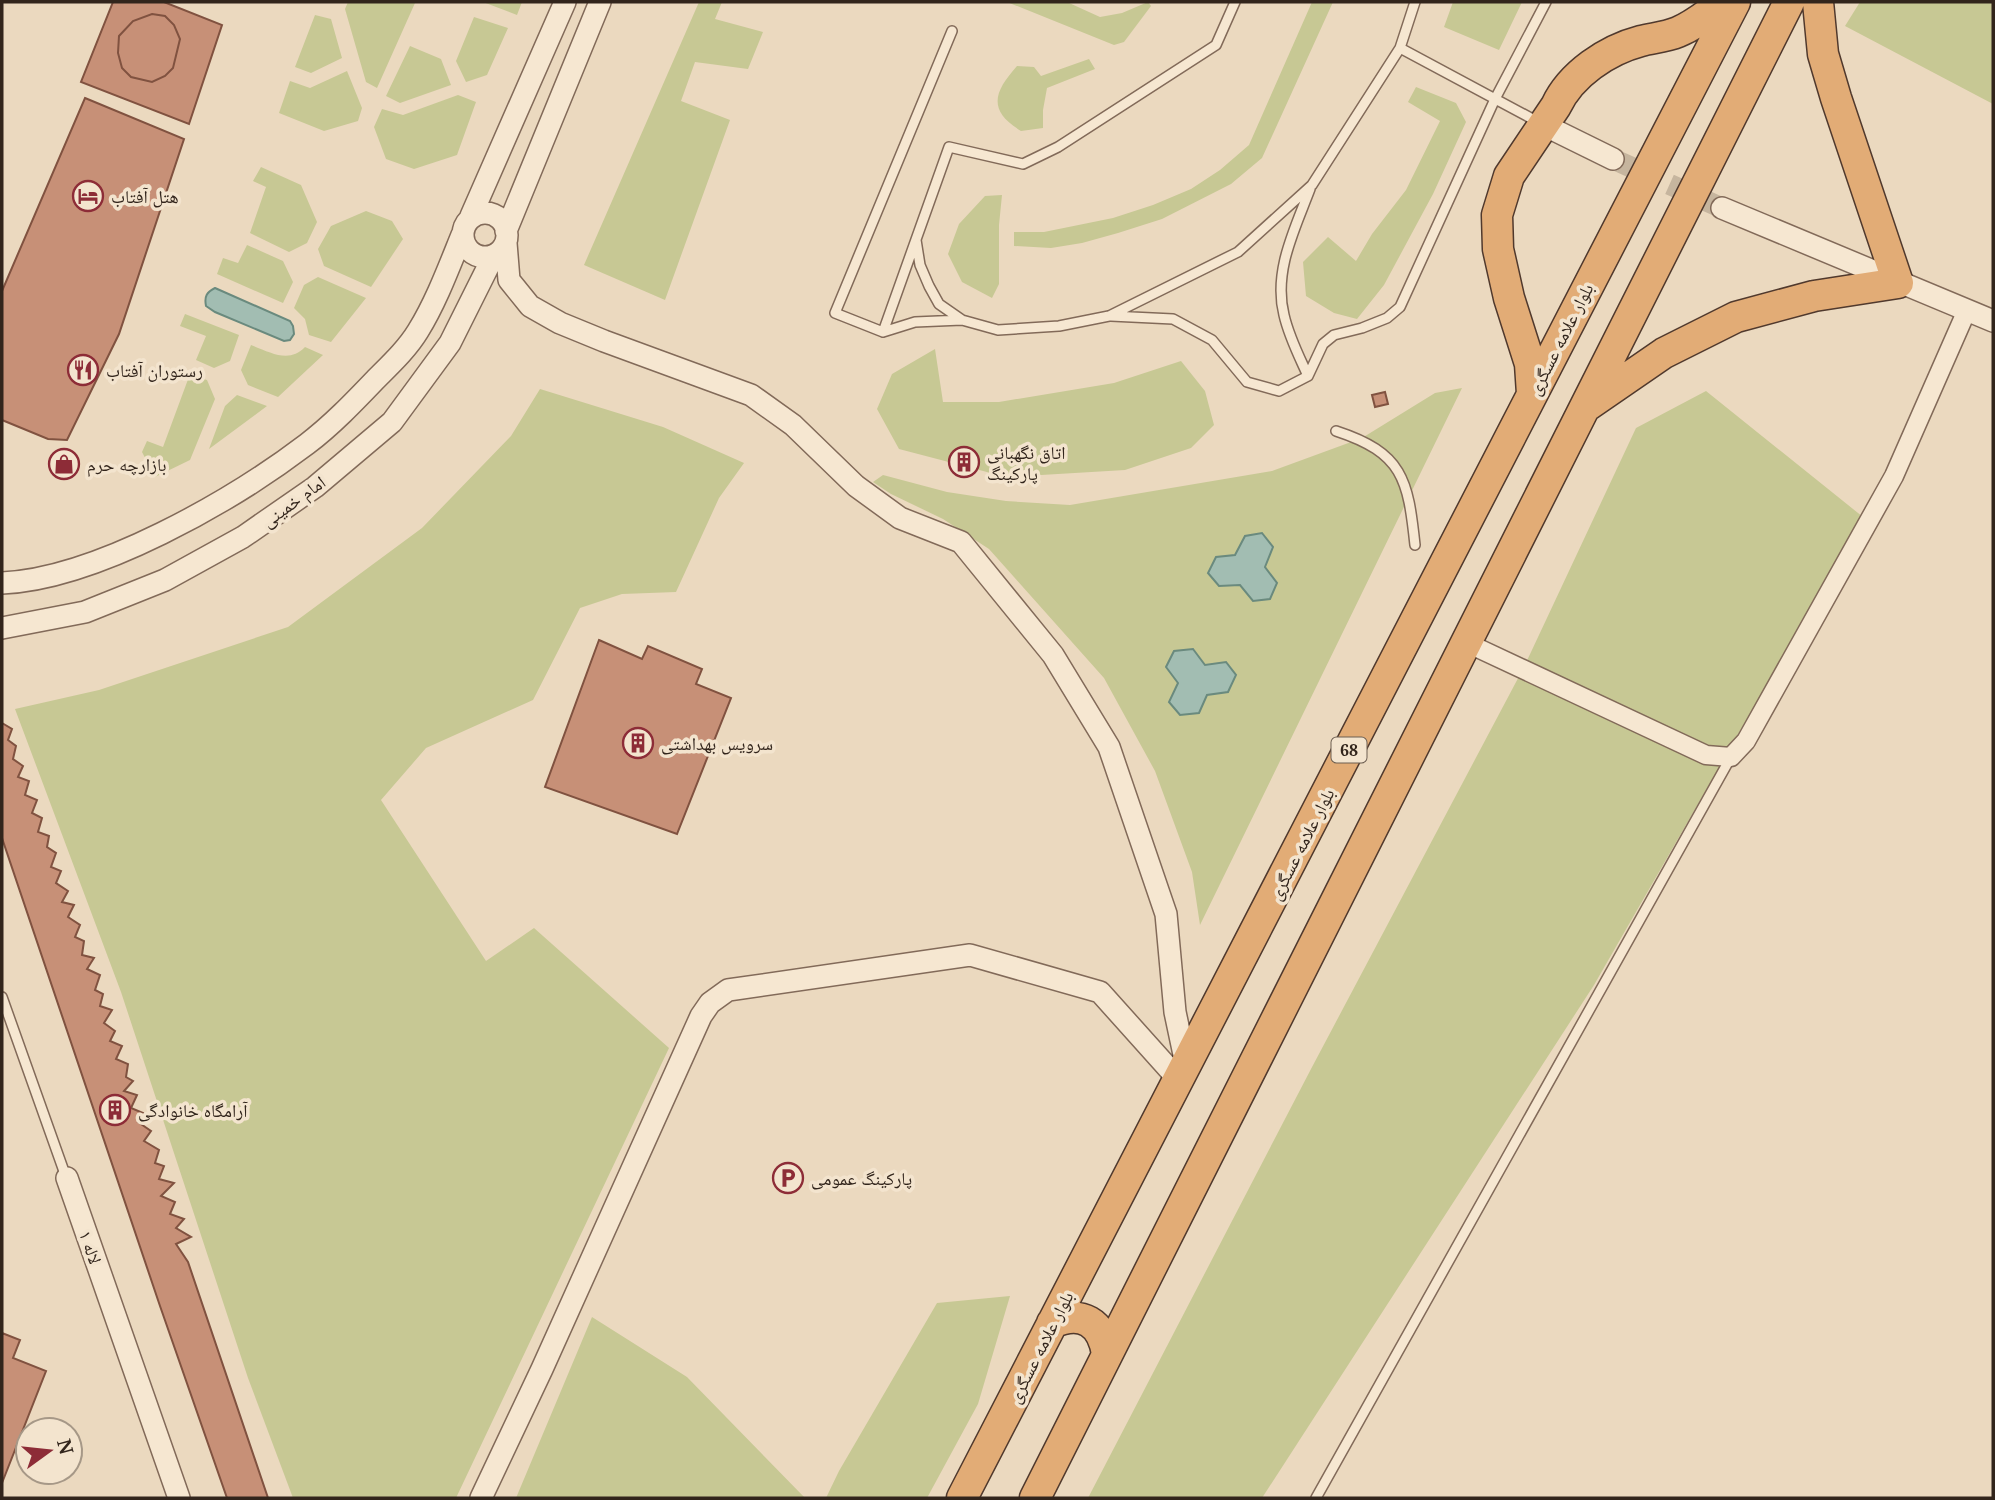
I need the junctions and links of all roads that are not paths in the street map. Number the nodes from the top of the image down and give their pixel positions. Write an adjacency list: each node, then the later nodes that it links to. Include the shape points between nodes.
1 (565, 2): 17 (street)
2 (600, 2): 19 (street, امام خمینی)
3 (1235, 2): 18 (lane, via 1216,45 1058,147 1023,164 948,146)
4 (1415, 2): 11 (lane)
5 (1546, 2): 12 (lane)
6 (1724, 2): 13 (highway, via 1679,32 1639,41 1592,63 1562,93)
7 (1735, 2): 27 (highway, بلوار علامه عسگری / 68)
8 (1788, 2): 28 (highway)
9 (1818, 2): 20 (highway, via 1824,54 1836,98)
10 (952, 31): 25 (lane, via 835,313)
11 (1400, 48): 12 (lane); 15 (lane)
12 (1495, 99): 13 (lane); 26 (lane, via 1400,307 1387,318 1334,335 1323,344)
13 (1544, 125): 14 (street); 27 (highway, via 1509,176 1497,215 1498,249 1530,364)
14 (1614, 159)
15 (1312, 185): 22 (lane, via 1238,252); 26 (lane, via 1287,248 1281,278 1286,323)
16 (1722, 208): 20 (street)
17 (467, 226): 19 (street, via 464,242 478,257); 19 (street, via 478,213 493,213 505,223); 31 (street, via 418,332 396,360 308,444 239,491 157,535 94,563 24,582)
18 (916, 240): 23 (lane, via 920,265 939,304); 25 (lane)
19 (502, 243): 32 (street, امام خمینی, via 450,343 391,422 315,487 243,537 165,580 85,612); 36 (street, via 509,281 530,306 604,341 751,395 793,425 856,486 900,518 961,542 1053,655 1108,747 1166,914)
20 (1898, 283): 21 (street); 28 (highway, via 1814,296 1736,317 1664,353)
21 (1967, 310): 24 (street); 34 (street, via 1894,476 1746,741)
22 (1109, 316): 23 (lane, via 1059,326 998,330); 26 (lane, via 1173,319 1212,341 1247,382 1279,391)
23 (962, 320): 25 (lane, via 915,322)
24 (1993, 321)
25 (883, 332)
26 (1308, 376)
27 (1532, 394): 36 (highway, بلوار علامه عسگری / 68)
28 (1584, 408): 33 (highway)
29 (1336, 431): 30 (lane, via 1374,446 1392,462 1403,478)
30 (1415, 545)
31 (2, 583)
32 (2, 628)
33 (1467, 643): 34 (street, via 1706,755); 39 (highway)
34 (1731, 757): 44 (lane)
35 (2, 997): 37 (lane, لاله ۱)
36 (1182, 1072): 38 (highway, بلوار علامه عسگری / 68); 41 (street, via 1100,992 970,956 728,990 701,1016)
37 (66, 1178): 40 (street, لاله ۱)
38 (1052, 1323): 39 (highway, via 1066,1317 1082,1318 1100,1332); 42 (highway, بلوار علامه عسگری / 68)
39 (1107, 1354): 43 (highway)
40 (179, 1498)
41 (481, 1498)
42 (962, 1498)
43 (1035, 1498)
44 (1316, 1498)

